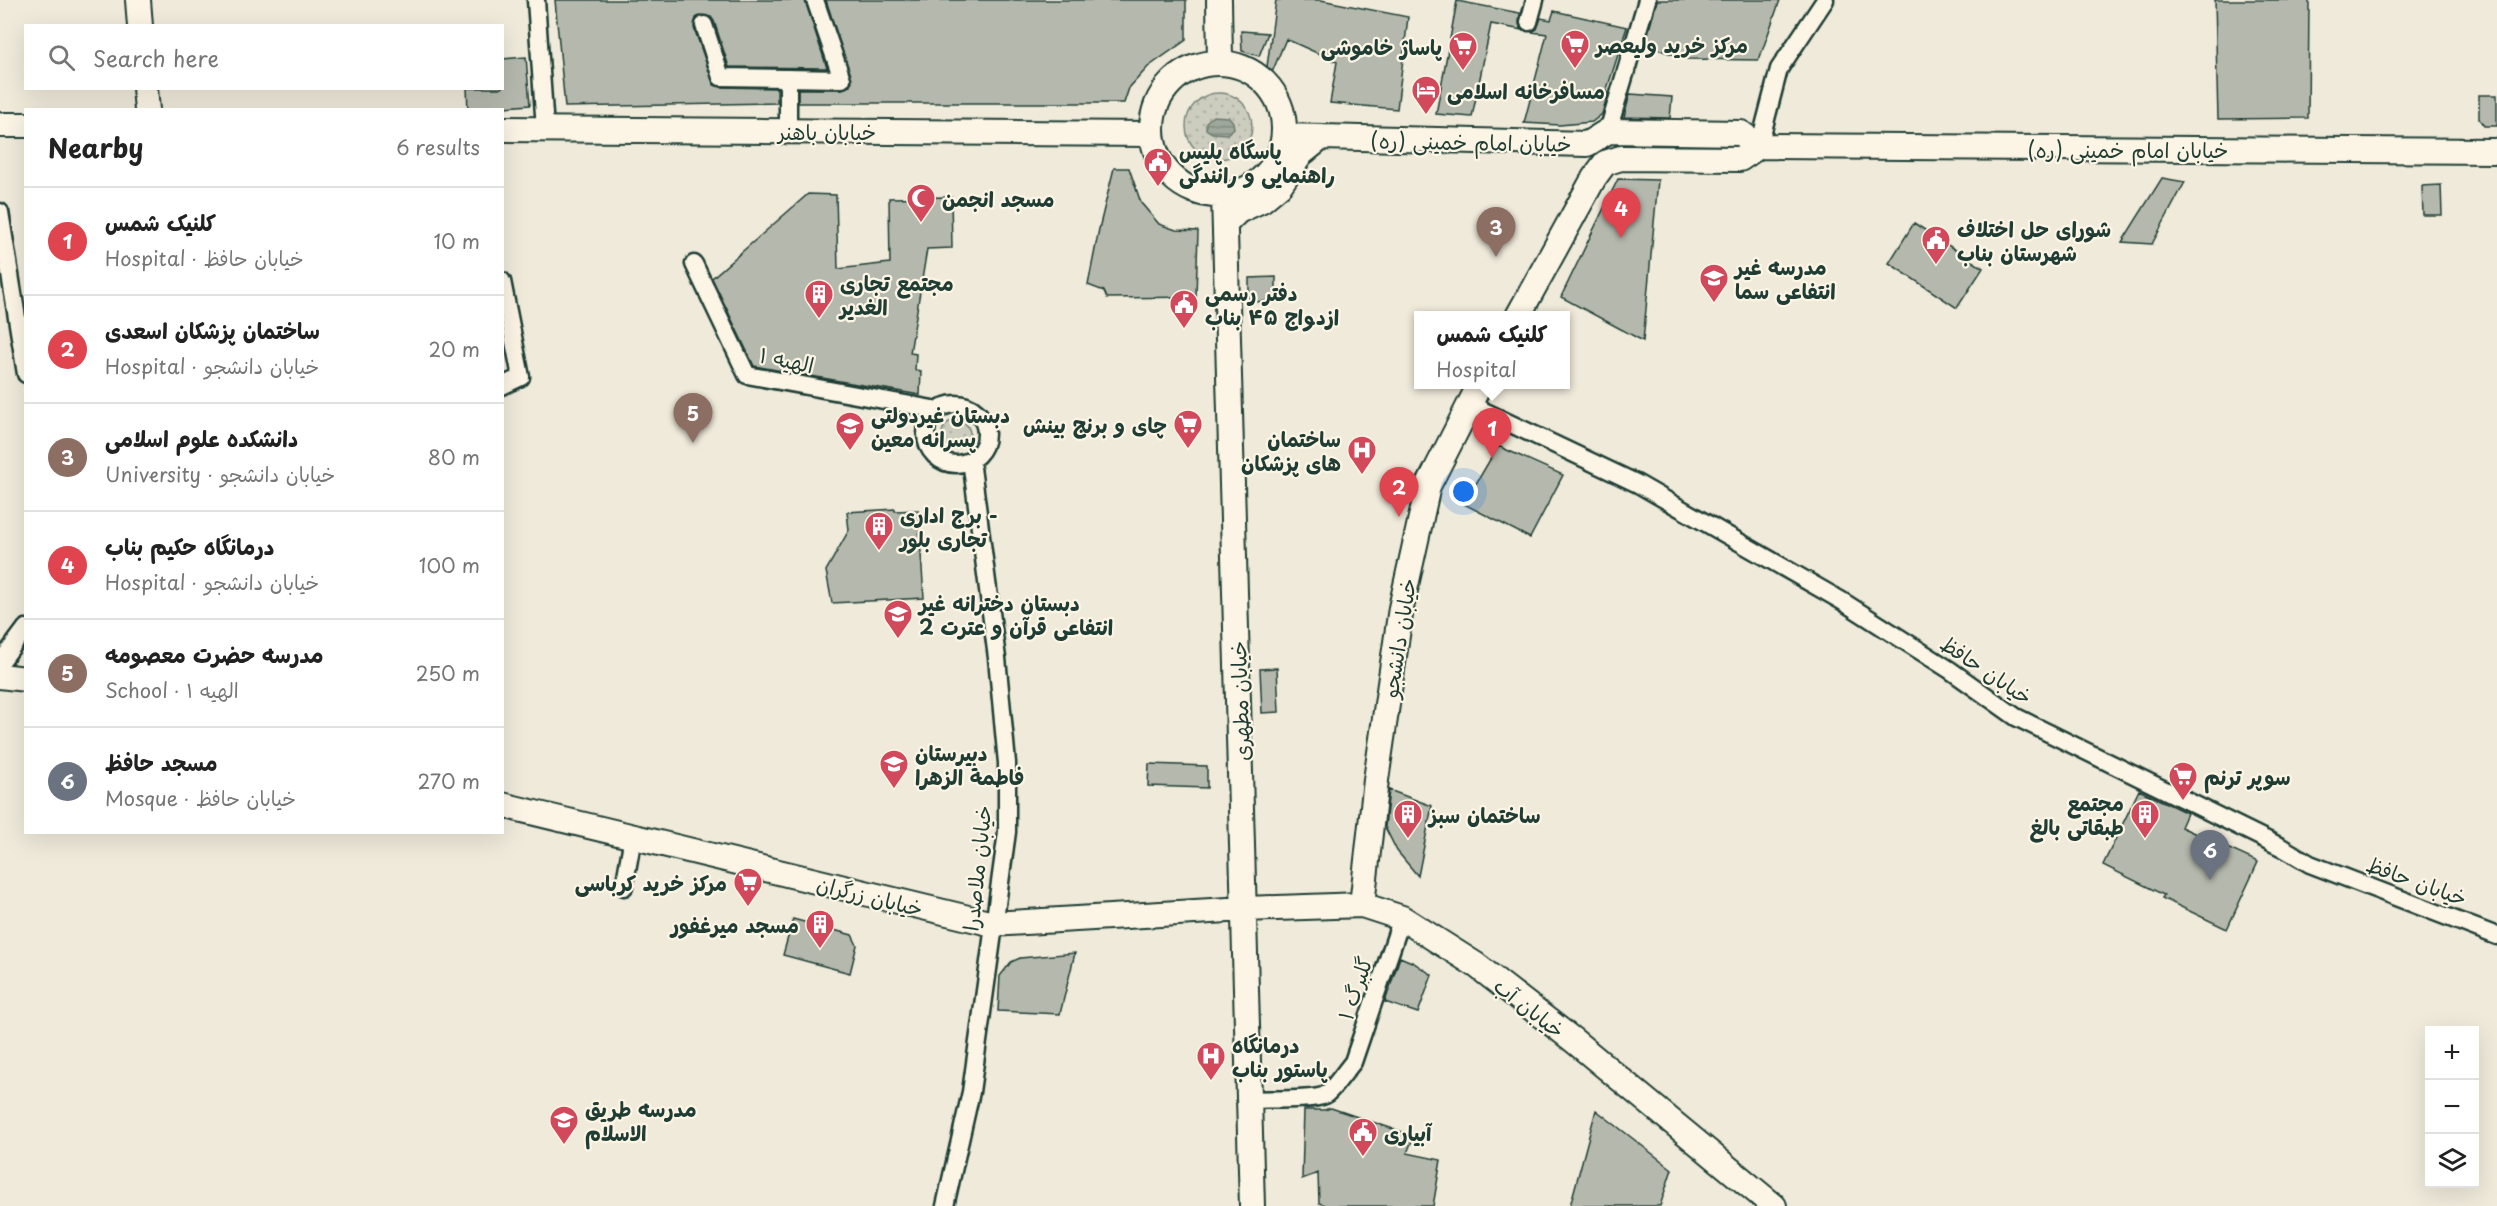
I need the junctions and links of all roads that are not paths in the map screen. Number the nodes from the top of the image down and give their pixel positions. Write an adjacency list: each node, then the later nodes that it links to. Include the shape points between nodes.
1 (138, 0): 9 (main road)
2 (536, 0): 18 (street)
3 (815, 0): 12 (street, via 842,79)
4 (1219, 0): 11 (main road)
5 (1535, 0): 8 (street)
6 (1647, 0): 20 (street)
7 (1826, 0): 25 (street, via 1779,69)
8 (1529, 22)
9 (140, 24)
10 (704, 25): 12 (street, via 721,77)
11 (1220, 62): 21 (main road, via 1187,70 1167,86 1155,108); 22 (main road, via 1246,68 1267,84 1280,107)
12 (788, 78): 19 (street)
13 (146, 90): 14 (main road)
14 (147, 108)
15 (0, 125): 16 (main road)
16 (24, 125)
17 (504, 129): 18 (main road, خیابان باهنر)
18 (545, 129): 19 (main road, خیابان باهنر)
19 (788, 131): 21 (main road, خیابان باهنر)
20 (1608, 131): 24 (main road, خیابان امام خمینی (ره)); 25 (main road, خیابان امام خمینی (ره), via 1741,133)
21 (1152, 134): 28 (main road, via 1157,156 1175,180 1195,191)
22 (1284, 136): 23 (main road, خیابان امام خمینی (ره)); 28 (main road, via 1277,160 1266,175 1251,187)
23 (1322, 137): 24 (main road, خیابان امام خمینی (ره)); 30 (main road, via 1301,154 1281,185 1262,200 1238,211)
24 (1587, 144): 27 (main road, via 1594,154)
25 (1759, 146): 26 (main road, خیابان امام خمینی (ره)); 27 (main road, خیابان امام خمینی (ره), via 1740,159 1621,158 1605,163)
26 (2497, 151)
27 (1594, 178): 33 (main road)
28 (1224, 195): 30 (main road, خیابان مطهری)
29 (0, 212): 34 (street)
30 (1225, 224): 47 (main road, خیابان مطهری)
31 (694, 264): 37 (street, الهیه ۱, via 747,375)
32 (504, 302): 35 (street, via 521,377)
33 (1520, 311)
34 (24, 362)
35 (504, 385)
36 (1474, 394): 46 (main road, خیابان دانشجو, via 1428,486 1401,608); 50 (street, خیابان حافظ, via 1824,590 2016,717 2310,864)
37 (938, 410): 38 (street, via 928,424 930,449 953,464); 38 (street, via 951,405 968,406 981,417 986,435 984,445)
38 (971, 460): 49 (street, خیابان ملاصدرا, via 1007,763 1007,832)
39 (24, 631): 40 (street)
40 (0, 663)
41 (0, 676): 42 (main road)
42 (24, 679)
43 (504, 806): 44 (main road, خیابان زرگران)
44 (633, 837): 45 (street); 49 (main road, خیابان زرگران)
45 (624, 887)
46 (1362, 905): 47 (main road, خیابان آب); 48 (main road, خیابان آب)
47 (1245, 909): 49 (main road, خیابان زرگران); 51 (main road, خیابان مطهری)
48 (1402, 918): 51 (street, گلبرگ ۱, via 1353,1062 1346,1071 1325,1095); 54 (main road, خیابان آب, via 1476,965 1564,1033)
49 (993, 924): 52 (street, خیابان ملاصدرا, via 971,1092)
50 (2497, 936)
51 (1249, 1100): 53 (main road, خیابان مطهری)
52 (945, 1206)
53 (1252, 1206)
54 (1774, 1206)

